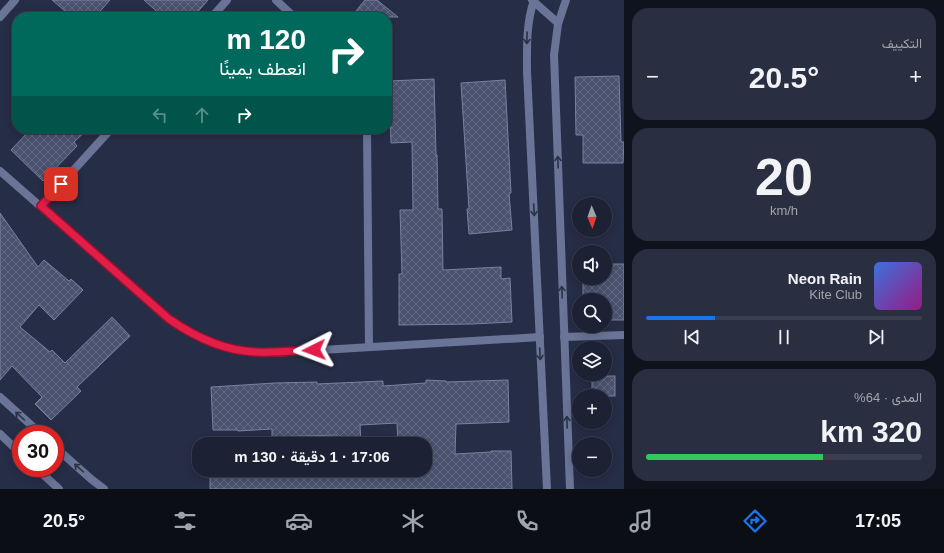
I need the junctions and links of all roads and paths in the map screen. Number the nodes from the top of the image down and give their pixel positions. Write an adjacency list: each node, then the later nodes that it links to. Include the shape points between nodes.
1 (15, 0): 8 (street)
2 (227, 0): 6 (street)
3 (276, 0): 7 (street)
4 (533, 0): 9 (street); 16 (street, one-way to 16, via 528,28 527,71)
5 (566, 0): 9 (street)
6 (216, 12)
7 (289, 12)
8 (0, 17)
9 (558, 24): 15 (street, one-way to 9, via 554,55)
10 (106, 134): 13 (street)
11 (367, 134): 17 (street)
12 (0, 171): 13 (street)
13 (41, 206): 17 (street, via 169,319 202,338 238,350 271,353)
14 (624, 335): 15 (street)
15 (564, 336): 27 (street, one-way to 15)
16 (540, 337): 17 (street); 26 (street, one-way to 26)
17 (369, 347)
18 (0, 397): 19 (street, one-way to 18)
19 (31, 425)
20 (1, 437): 21 (street)
21 (12, 446)
22 (64, 455): 25 (street, one-way to 22)
23 (46, 477): 24 (street)
24 (59, 489)
25 (104, 489)
26 (547, 489)
27 (570, 489)

